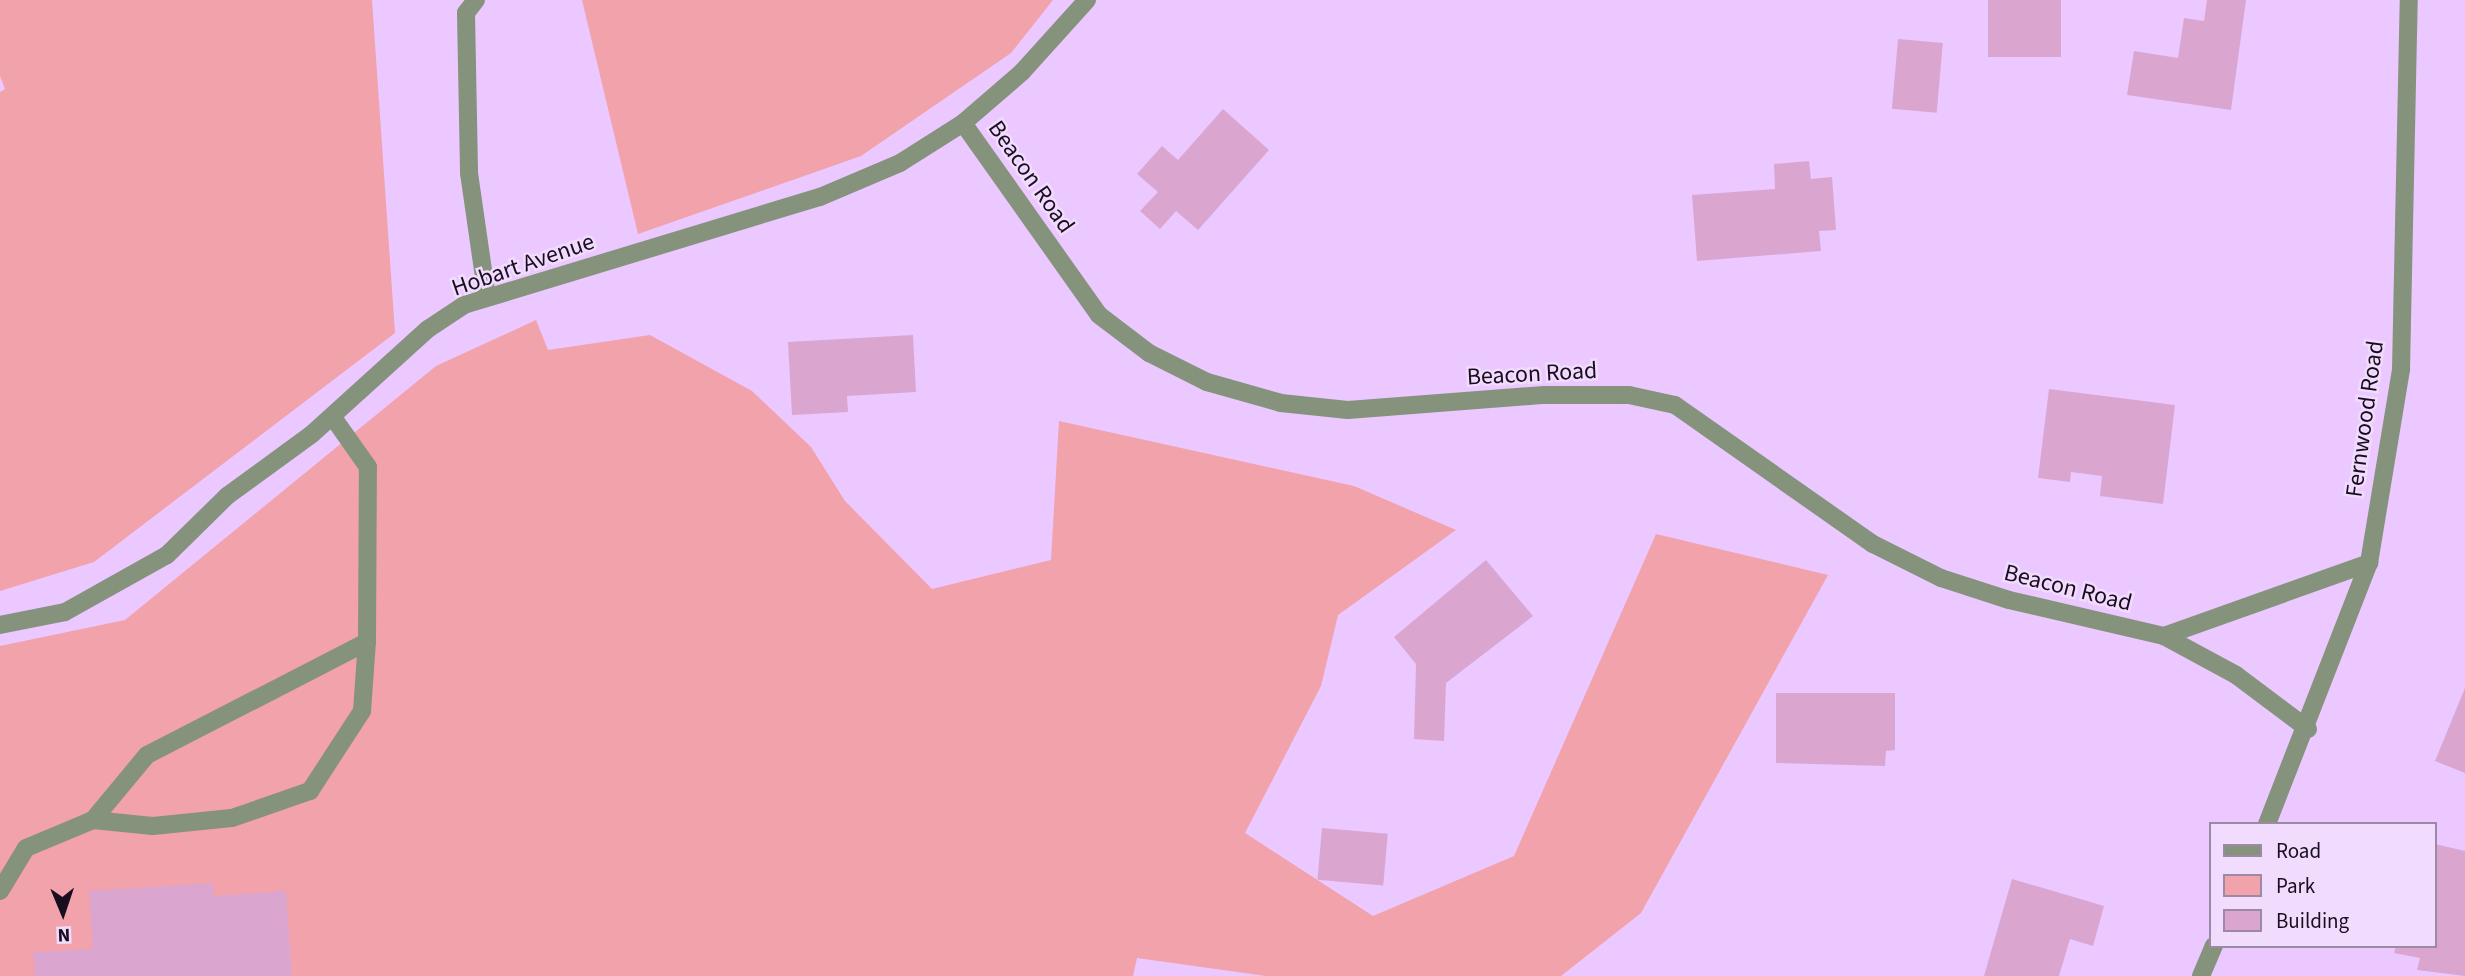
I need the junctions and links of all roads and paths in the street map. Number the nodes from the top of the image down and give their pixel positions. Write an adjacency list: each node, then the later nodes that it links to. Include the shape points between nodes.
1 (477, 0): 5 (street, via 466,13 469,173)
2 (1087, 0): 4 (street, Hobart Avenue, via 1021,72)
3 (2409, 0): 7 (street, Fernwood Road, via 2401,369)
4 (963, 123): 5 (street, Hobart Avenue, via 901,163 820,197); 9 (street, Beacon Road, via 1099,315 1149,353 1208,382 1281,403 1348,410 1544,395 1629,395 1675,405 1873,544 1941,578 2009,600)
5 (487, 299): 6 (street, Hobart Avenue, via 464,305 428,329)
6 (332, 416): 8 (street, Hobart Avenue, via 227,496 167,555 121,584 65,612); 10 (street, via 368,467)
7 (2369, 563): 9 (street); 11 (street, Fernwood Road)
8 (0, 625)
9 (2164, 636): 11 (street, Beacon Road, via 2236,675)
10 (367, 642): 12 (street, via 247,708 147,755); 12 (street, via 362,710 310,791 232,818 153,826)
11 (2308, 729): 13 (street, Fernwood Road)
12 (93, 820): 14 (street, via 26,848)
13 (2268, 822)
14 (0, 891)
15 (2213, 948): 16 (street)
16 (2201, 976)

